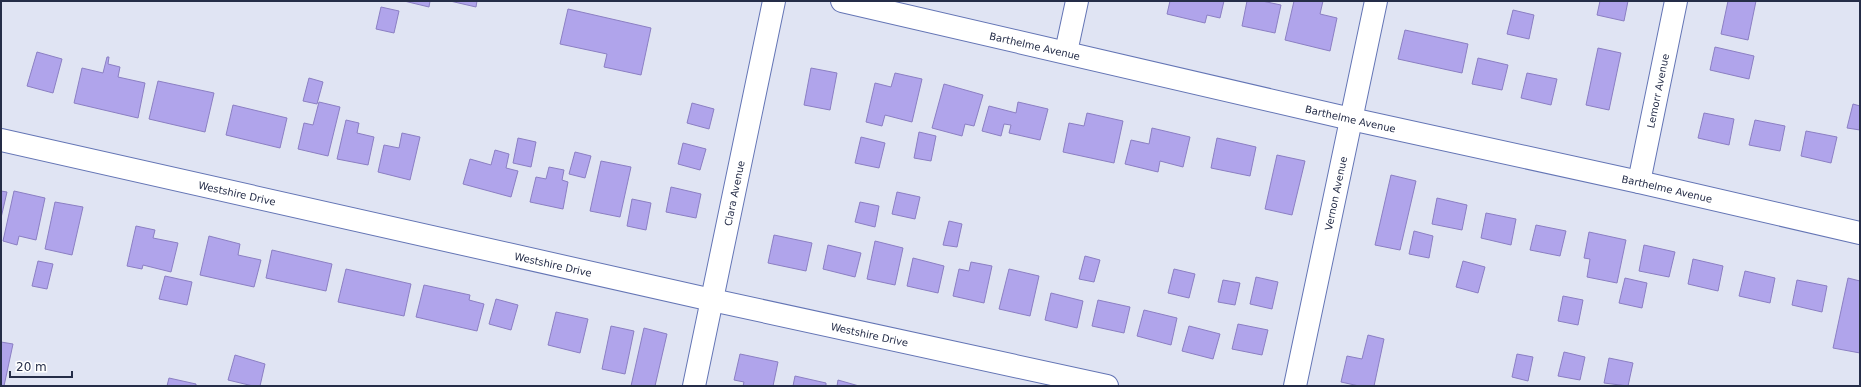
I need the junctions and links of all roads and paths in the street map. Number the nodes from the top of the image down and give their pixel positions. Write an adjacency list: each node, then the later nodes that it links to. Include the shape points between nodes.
1 (774, 1): 11 (street, Clara Avenue)
2 (842, 1): 6 (street, Barthelme Avenue)
3 (1077, 1): 6 (street)
4 (1376, 1): 7 (street, Vernon Avenue)
5 (1676, 1): 9 (street, Lemorr Avenue)
6 (1066, 52): 7 (street, Barthelme Avenue)
7 (1351, 119): 9 (street, Barthelme Avenue); 14 (street, Vernon Avenue)
8 (1, 140): 11 (street, Westshire Drive)
9 (1639, 182): 10 (street, Barthelme Avenue)
10 (1860, 233)
11 (712, 300): 12 (street, Clara Avenue); 13 (street, Westshire Drive)
12 (694, 386)
13 (1107, 386)
14 (1295, 386)

